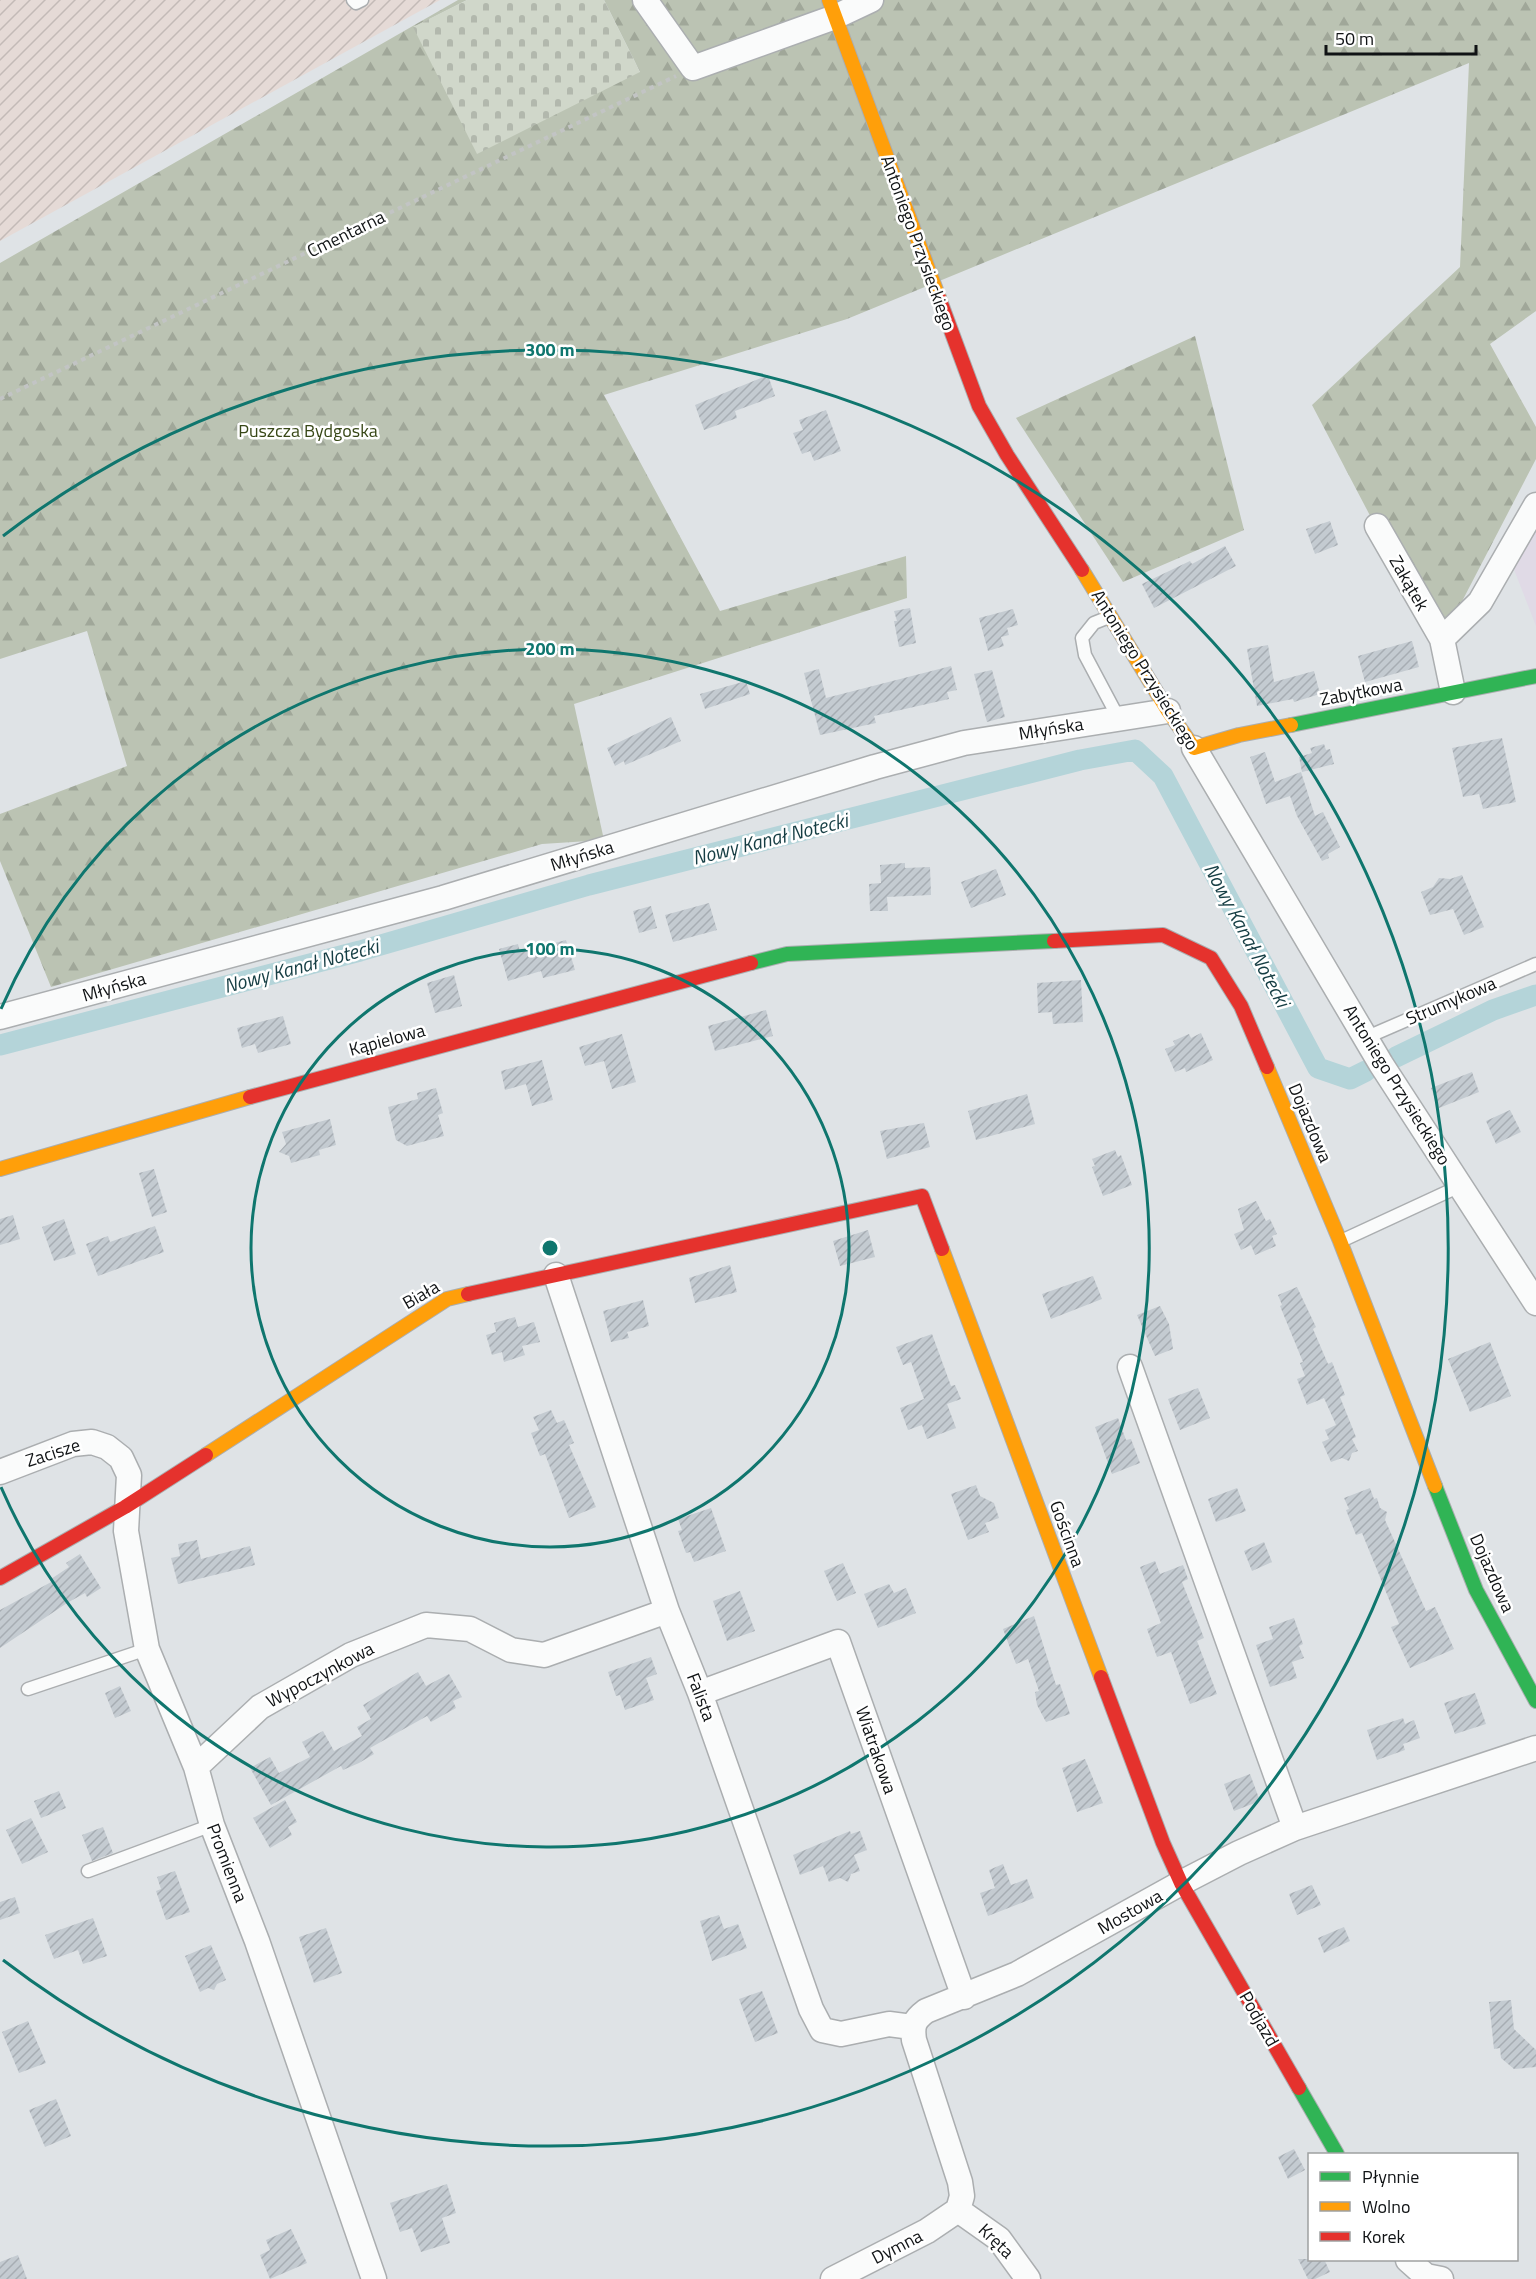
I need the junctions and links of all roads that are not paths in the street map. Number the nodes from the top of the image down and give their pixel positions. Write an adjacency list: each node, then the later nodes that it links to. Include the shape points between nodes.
1 (353, 0): 2 (lane)
2 (362, 0)
3 (645, 0): 5 (street, via 693,68)
4 (871, 0): 5 (street)
5 (832, 9): 8 (street, Antoniego Przysieckiego, via 980,405)
6 (1536, 505): 9 (street, via 1480,602)
7 (1377, 526): 9 (street, Zakątek)
8 (1110, 616): 12 (street, Antoniego Przysieckiego); 13 (lane, via 1094,623 1082,638 1085,655)
9 (1442, 639): 11 (street, Zakątek)
10 (1536, 676): 11 (street, Zabytkowa)
11 (1453, 692): 14 (street, Zabytkowa, via 1239,735)
12 (1168, 711): 13 (street, Młyńska); 14 (street, Antoniego Przysieckiego)
13 (1119, 719): 17 (street, Młyńska, via 964,743 443,898)
14 (1194, 748): 18 (street, Antoniego Przysieckiego)
15 (787, 954): 19 (street, Kąpielowa, via 402,1054); 22 (street, Dojazdowa, via 1163,934 1211,958 1241,1006)
16 (1536, 964): 18 (lane, Strumykowa)
17 (0, 1017)
18 (1365, 1038): 20 (street, Antoniego Przysieckiego)
19 (0, 1169)
20 (1461, 1186): 22 (lane); 24 (street, Antoniego Przysieckiego)
21 (922, 1196): 23 (street, Biała); 40 (street, Gościnna, via 1163,1844)
22 (1340, 1241): 34 (street, Dojazdowa, via 1476,1590)
23 (556, 1275): 28 (street, Biała, via 447,1299); 30 (street, Falista)
24 (1536, 1303)
25 (1130, 1367): 38 (street)
26 (107, 1447): 27 (street, Zacisze, via 92,1442 73,1444); 28 (street, Promienna, via 121,1458 129,1475)
27 (0, 1472)
28 (125, 1507): 29 (street, Biała); 31 (street, Promienna)
29 (0, 1578)
30 (667, 1611): 33 (street, Falista); 36 (street, Wypoczynkowa, via 544,1655 511,1650 470,1629 426,1625 351,1655 260,1707)
31 (147, 1649): 32 (lane); 36 (street, Promienna)
32 (28, 1689)
33 (700, 1693): 41 (street, Wiatrakowa, via 838,1642); 42 (street, Falista, via 811,2009 822,2030 841,2034 889,2024)
34 (1536, 1701)
35 (1536, 1748): 38 (street, Mostowa)
36 (196, 1767): 37 (street, Promienna)
37 (212, 1825): 39 (lane); 46 (street, Promienna, via 257,1941)
38 (1295, 1828): 40 (street, Mostowa)
39 (88, 1871)
40 (1181, 1883): 41 (street, Mostowa, via 1068,1948); 43 (street, Podjazd)
41 (964, 1997): 42 (street, Mostowa, via 926,2011)
42 (912, 2027): 44 (street, via 960,2182)
43 (1336, 2153)
44 (958, 2210): 47 (street, Dymna, via 927,2231); 48 (street, Kręta, via 999,2239)
45 (1410, 2261): 49 (street, via 1426,2276)
46 (374, 2279)
47 (833, 2279)
48 (1028, 2279)
49 (1440, 2279)

